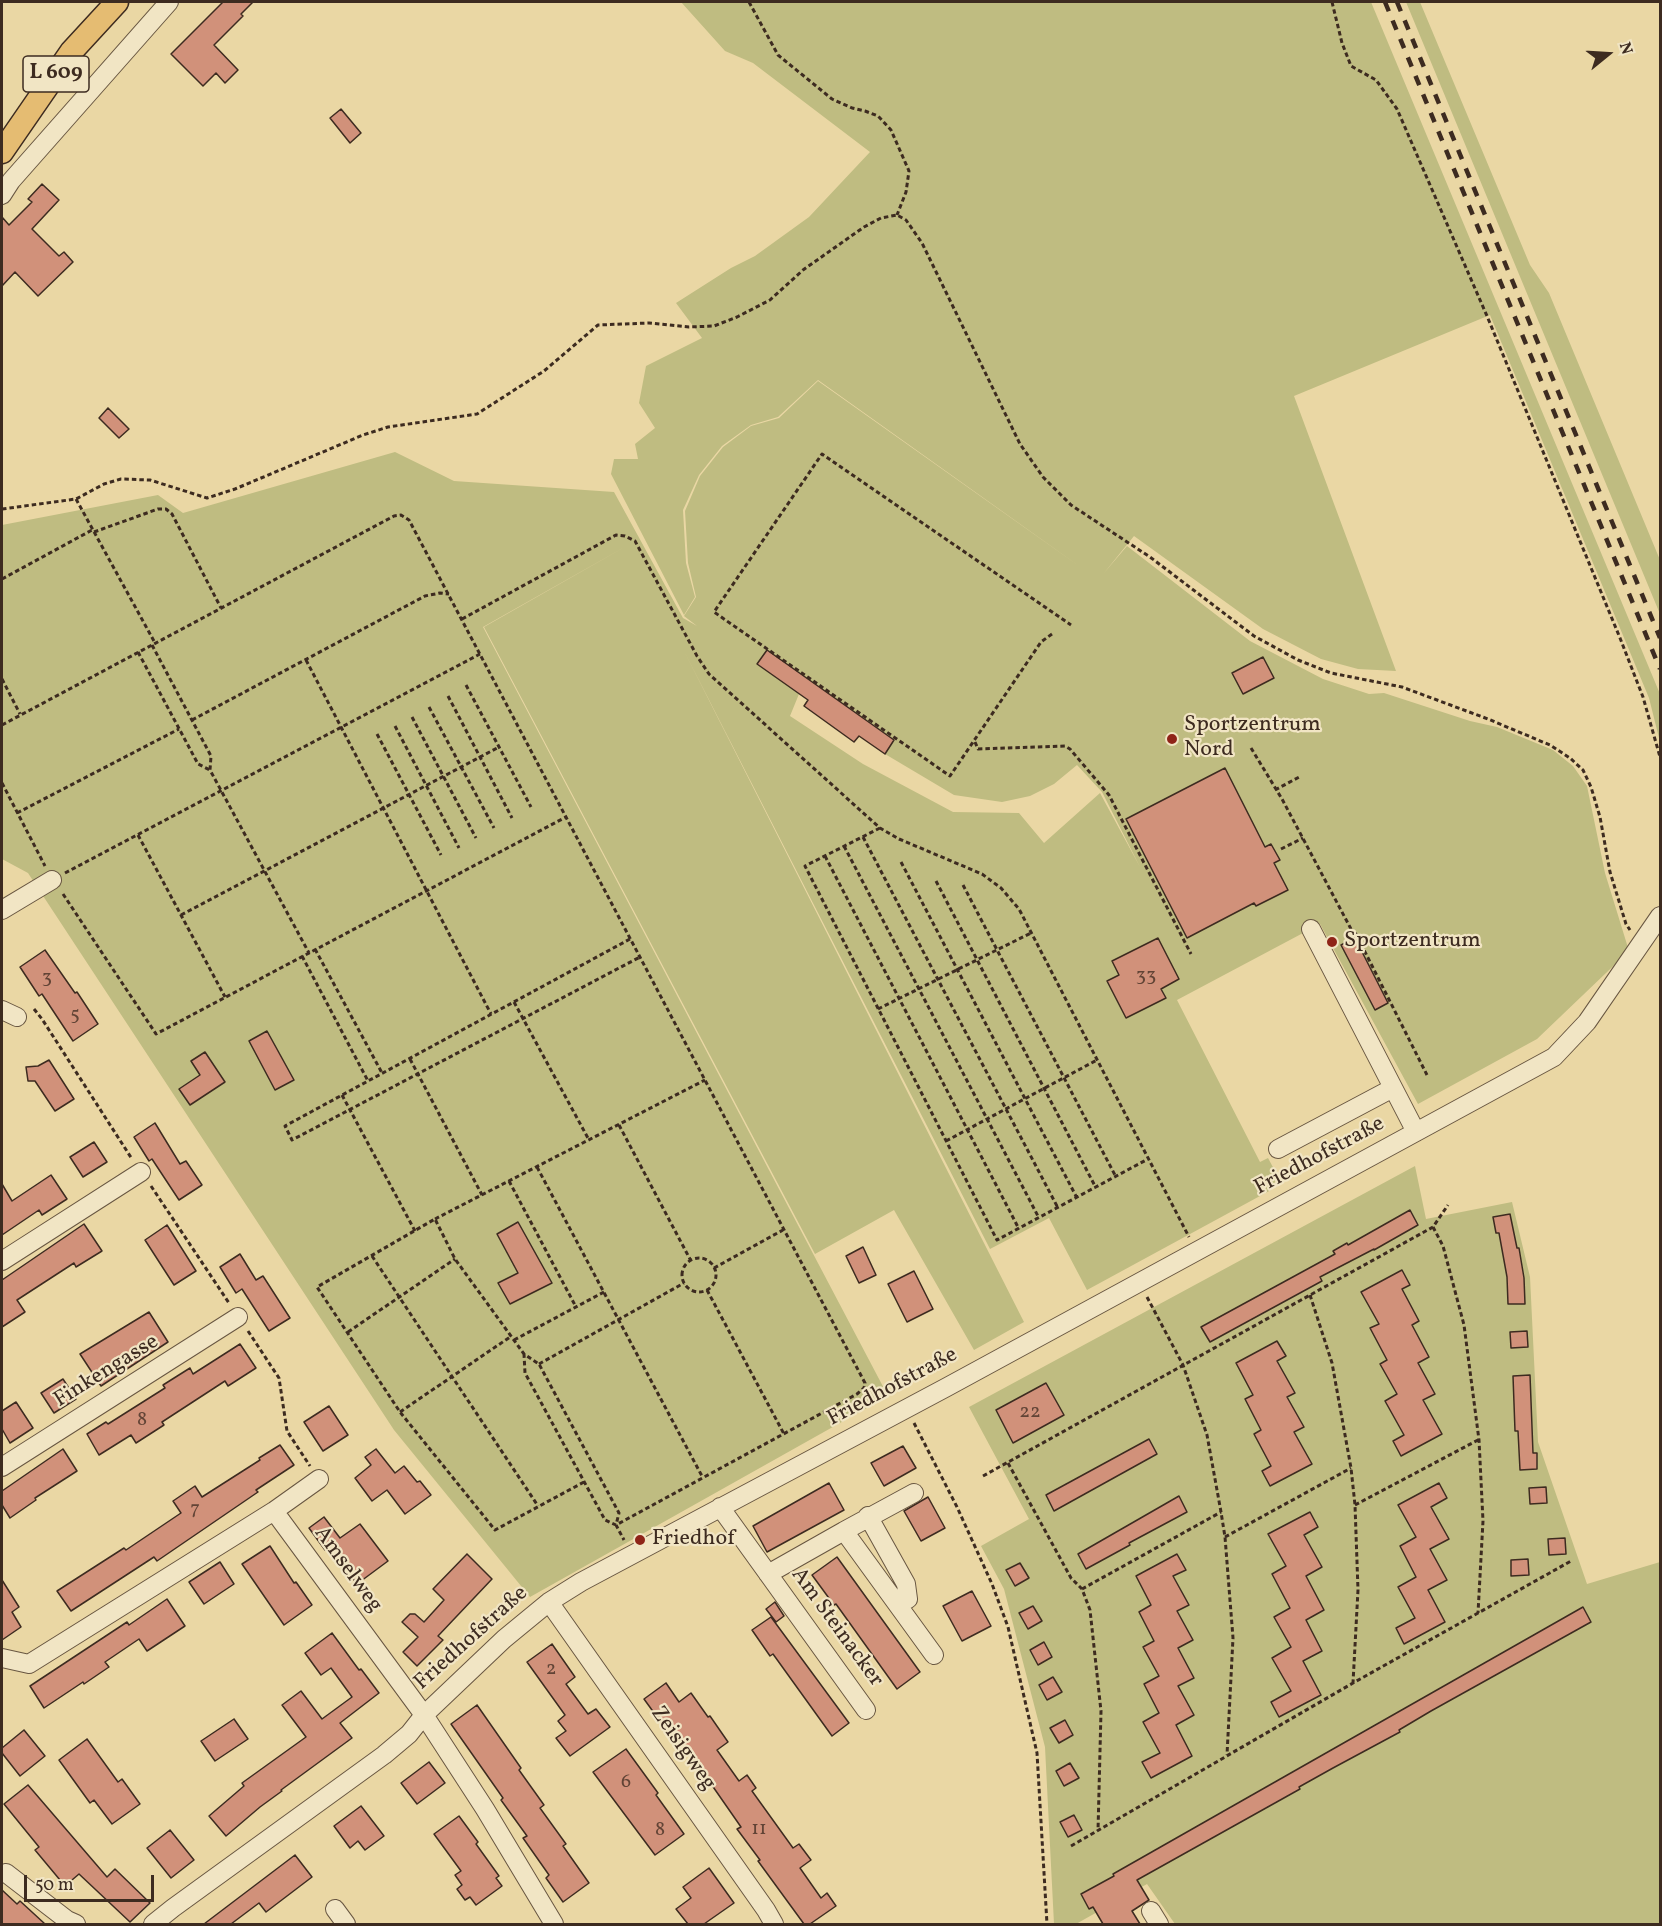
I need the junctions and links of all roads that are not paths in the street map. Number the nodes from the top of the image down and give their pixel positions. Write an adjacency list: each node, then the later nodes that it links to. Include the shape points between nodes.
1 (117, 2): 3 (main road, L 609, via 72,52)
2 (169, 2): 4 (street)
3 (2, 152)
4 (2, 195)
5 (52, 880): 6 (street)
6 (2, 910)
7 (1660, 916): 10 (street, Friedhofstraße, via 1587,1022 1554,1057)
8 (1311, 929): 9 (street)
9 (1393, 1088): 10 (street); 11 (street)
10 (1416, 1132): 18 (street, Friedhofstraße)
11 (1278, 1149)
12 (141, 1172): 13 (street)
13 (2, 1261)
14 (238, 1317): 15 (street, Finkengasse)
15 (2, 1467)
16 (319, 1479): 19 (street)
17 (914, 1493): 20 (street, Am Steinacker)
18 (720, 1507): 22 (street, Am Steinacker); 23 (street, Friedhofstraße)
19 (274, 1511): 26 (street, via 29,1664); 28 (street, Amselweg)
20 (868, 1516): 21 (street, Am Steinacker); 24 (street, via 906,1584 908,1599)
21 (844, 1531): 22 (street, Am Steinacker); 24 (street)
22 (768, 1574): 27 (street, Am Steinacker)
23 (549, 1602): 28 (street, Friedhofstraße, via 504,1638); 35 (street, Zeisigweg)
24 (898, 1605): 25 (street)
25 (933, 1655)
26 (2, 1658)
27 (866, 1710)
28 (424, 1715): 32 (street, Friedhofstraße, via 384,1755); 34 (street, Amselweg)
29 (6, 1873): 31 (street)
30 (335, 1910): 33 (street)
31 (75, 1924)
32 (153, 1924)
33 (346, 1924)
34 (554, 1924)
35 (774, 1924)

